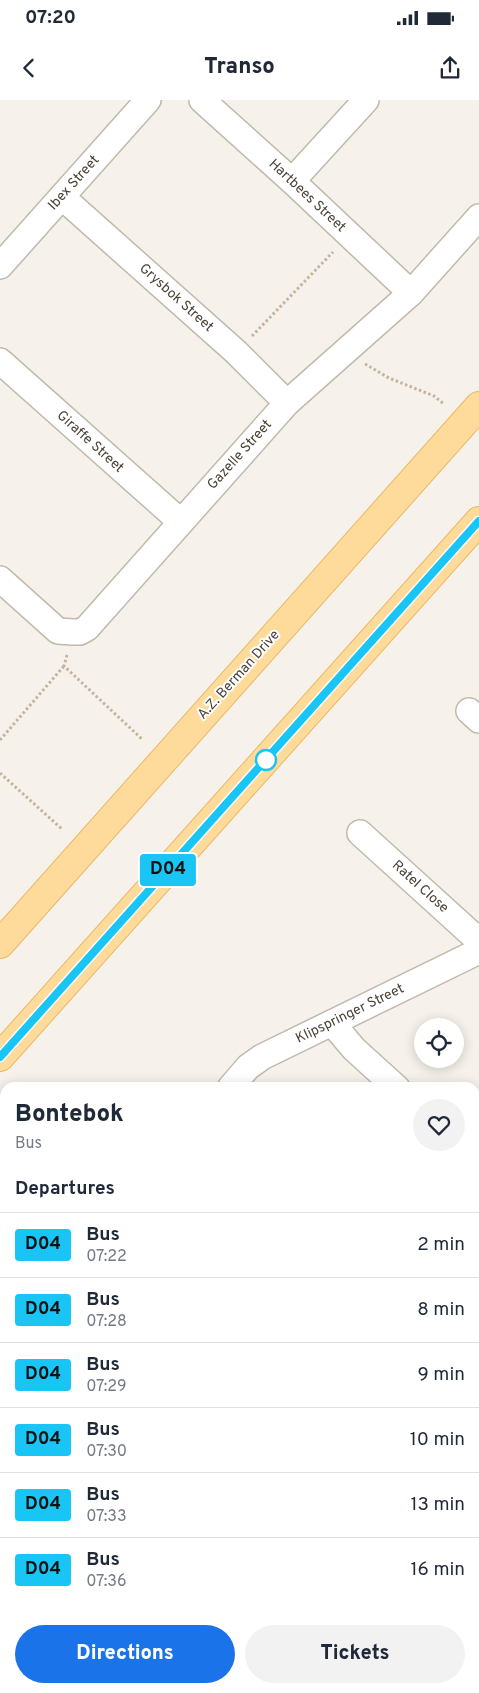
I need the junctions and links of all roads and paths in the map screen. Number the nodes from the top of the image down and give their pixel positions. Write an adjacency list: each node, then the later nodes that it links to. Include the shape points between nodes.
1 (148, 100): 5 (street, Ibex Street)
2 (202, 100): 4 (street, Hartbees Street)
3 (366, 100): 4 (street)
4 (292, 181): 7 (street, Hartbees Street)
5 (62, 197): 8 (street, Ibex Street); 11 (street, Grysbok Street)
6 (479, 217): 9 (street, Gazelle Street)
7 (350, 235): 9 (street, Hartbees Street); 11 (path)
8 (0, 266)
9 (411, 293): 10 (street, Gazelle Street)
10 (347, 349): 13 (street, Gazelle Street); 14 (path, via 357,359 389,378 434,396)
11 (236, 352): 13 (street, Grysbok Street)
12 (0, 361): 17 (street, Giraffe Street)
13 (286, 403): 17 (street, Gazelle Street)
14 (444, 404)
15 (479, 406): 27 (main road, A.Z. Berman Drive)
16 (479, 521): 30 (main road)
17 (180, 522): 19 (street, Gazelle Street, via 87,628)
18 (0, 579): 19 (street, via 58,631)
19 (73, 632): 20 (path)
20 (64, 666): 21 (path); 22 (path)
21 (0, 740)
22 (143, 740)
23 (0, 773): 24 (path)
24 (63, 830)
25 (360, 833): 26 (street, Ratel Close)
26 (479, 941)
27 (0, 944)
28 (479, 951): 29 (street, Klipspringer Street)
29 (332, 1023): 31 (street, Klipspringer Street, via 262,1056); 32 (street, via 354,1049)
30 (0, 1057)
31 (235, 1082)
32 (390, 1082)

